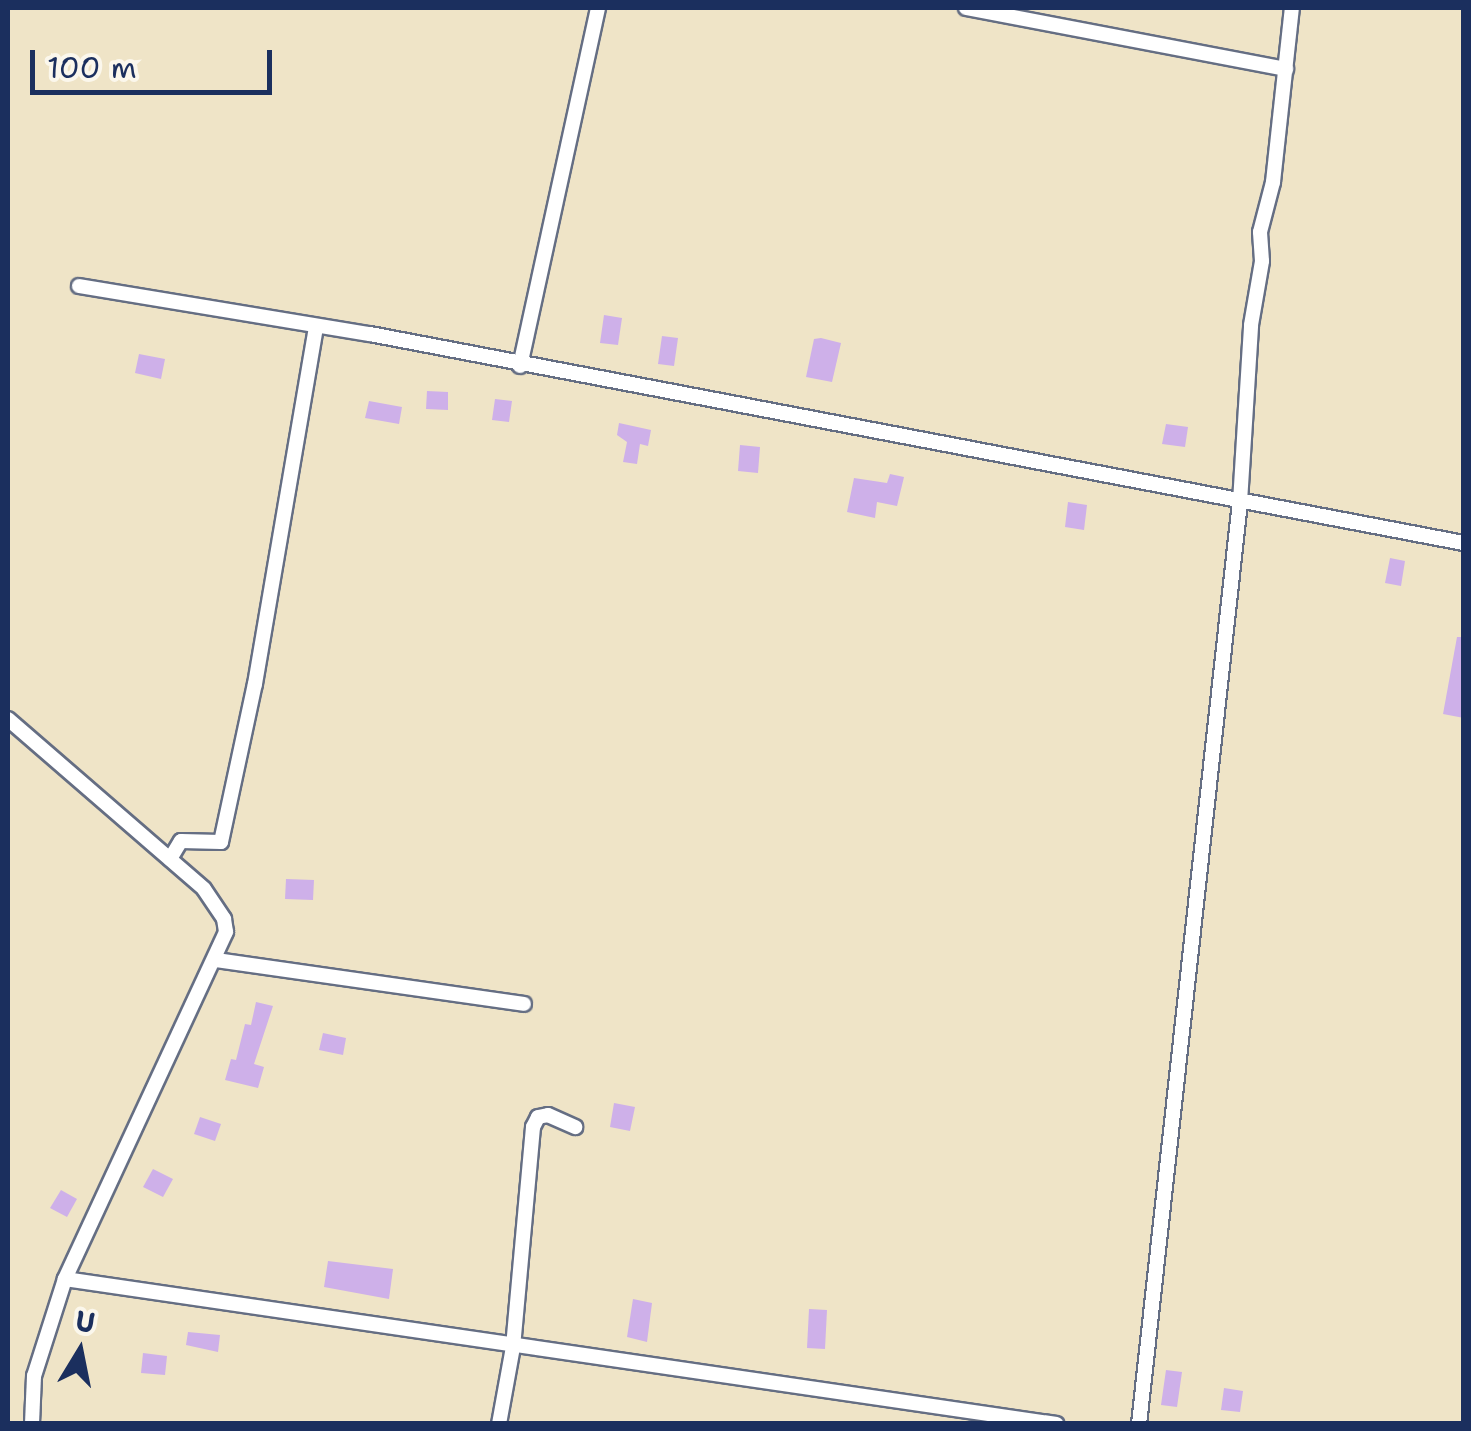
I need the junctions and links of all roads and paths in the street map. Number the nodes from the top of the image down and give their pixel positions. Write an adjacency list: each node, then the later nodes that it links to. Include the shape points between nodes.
1 (598, 8): 7 (street)
2 (966, 8): 4 (street)
3 (1292, 8): 4 (street)
4 (1286, 70): 8 (street, via 1250,325)
5 (79, 286): 6 (street)
6 (316, 326): 7 (street); 11 (street, via 221,842 181,840)
7 (520, 366): 8 (street)
8 (1240, 502): 9 (street); 21 (street)
9 (1464, 543)
10 (8, 719): 11 (street)
11 (170, 859): 12 (street, via 204,889 224,919)
12 (216, 960): 13 (street); 15 (street)
13 (524, 1004)
14 (576, 1128): 16 (street, via 548,1115 538,1116 533,1127)
15 (65, 1279): 16 (street); 18 (street, via 34,1376)
16 (513, 1346): 17 (street); 19 (street)
17 (987, 1418): 20 (street)
18 (32, 1424)
19 (498, 1424)
20 (1056, 1424)
21 (1139, 1424)

